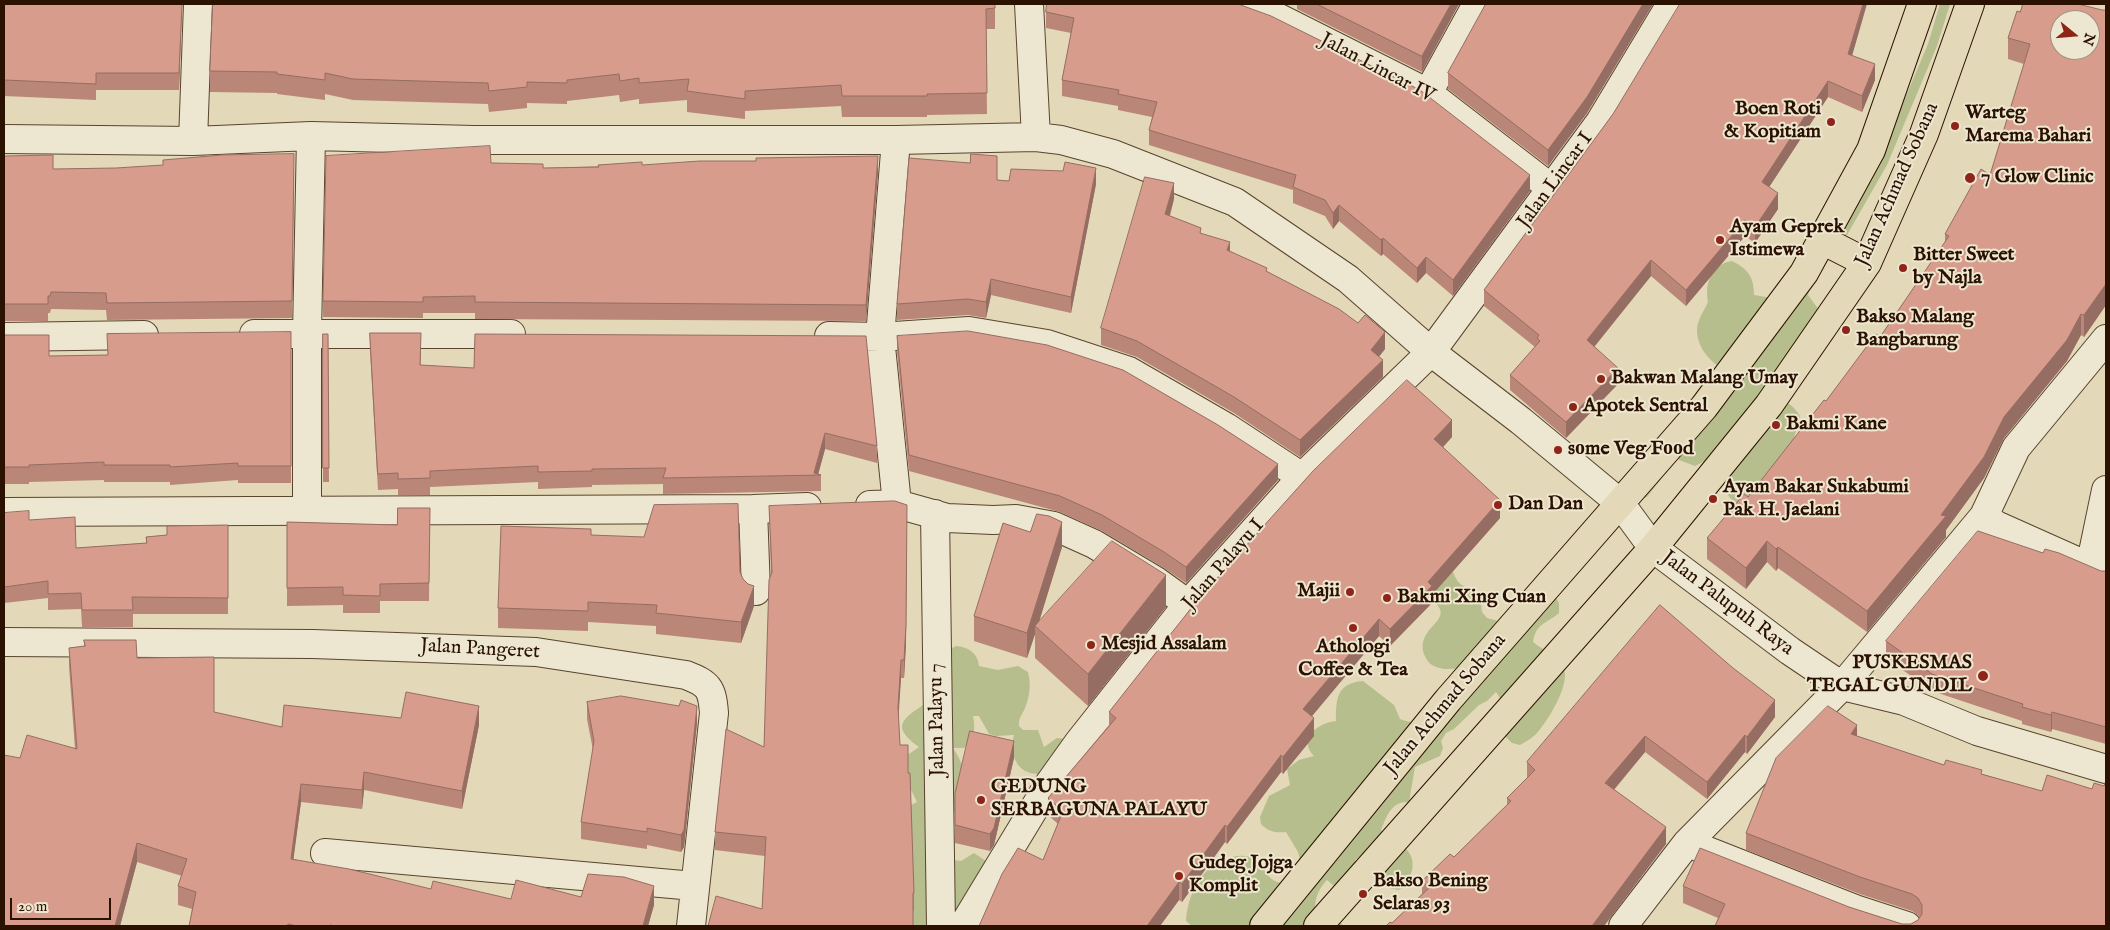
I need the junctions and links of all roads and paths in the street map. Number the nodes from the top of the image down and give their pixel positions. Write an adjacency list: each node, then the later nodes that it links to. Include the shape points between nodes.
1 (198, 4): 14 (street)
2 (1029, 4): 11 (street)
3 (1241, 4): 8 (street, Jalan Lincar IV)
4 (1477, 4): 9 (street)
5 (1671, 4): 15 (street, Jalan Lincar I, via 1600,122)
6 (1922, 4): 16 (main road, Jalan Achmad Sobana, via 1870,150)
7 (1970, 4): 17 (main road, Jalan Achmad Sobana, via 1924,134)
8 (1278, 10): 9 (street, Jalan Lincar IV)
9 (1428, 93): 15 (street, Jalan Lincar IV)
10 (311, 136): 13 (street, Jalan Palupuh Raya, via 474,140); 14 (street, Jalan Palupuh Raya); 18 (street)
11 (1036, 137): 13 (street, Jalan Palupuh Raya); 26 (street, Jalan Palupuh Raya, via 1113,154 1236,202 1348,279)
12 (4, 140): 14 (street, Jalan Palupuh Raya)
13 (896, 140): 24 (street)
14 (193, 141)
15 (1551, 188): 26 (street, Jalan Lincar I)
16 (1822, 240): 17 (main road); 29 (main road, Jalan Achmad Sobana, via 1804,274 1704,407)
17 (1867, 263): 36 (main road, Jalan Achmad Sobana, via 1769,405)
18 (307, 333): 19 (street); 20 (street); 32 (street)
19 (229, 334)
20 (534, 334)
21 (170, 335): 23 (street)
22 (801, 336): 24 (street)
23 (4, 337)
24 (880, 337): 27 (street, via 969,331 1047,344 1129,372 1226,427); 30 (street)
25 (2106, 339): 35 (street, via 2016,448)
26 (1430, 352): 27 (street, Jalan Palayu I); 29 (street, Jalan Palupuh Raya, via 1521,421)
27 (1302, 477): 39 (street, Jalan Palayu I)
28 (2106, 490): 37 (street)
29 (1620, 503): 36 (street, Jalan Palupuh Raya); 49 (main road, Jalan Achmad Sobana, via 1448,700)
30 (897, 504): 31 (street); 34 (street)
31 (753, 509): 32 (street); 38 (street)
32 (307, 511): 33 (street)
33 (4, 512)
34 (935, 514): 39 (street, via 947,518 1016,519 1054,526 1094,544); 47 (street, Jalan Palayu 7)
35 (1984, 516): 37 (street, via 1996,525); 41 (street)
36 (1653, 548): 41 (street, Jalan Palupuh Raya); 50 (main road, Jalan Achmad Sobana)
37 (2098, 570)
38 (756, 592)
39 (1188, 604): 48 (street, Jalan Palayu I, via 1049,784)
40 (4, 642): 45 (street, Jalan Pangeret, via 313,644 526,651 686,675 703,681 712,693 714,713)
41 (1842, 686): 42 (street, Jalan Palupuh Raya, via 1904,701 1978,730); 43 (street)
42 (2106, 769)
43 (1687, 843): 51 (street); 52 (street)
44 (325, 852): 45 (street)
45 (694, 886): 46 (street, Jalan Pangeret)
46 (691, 926)
47 (940, 926)
48 (963, 926)
49 (1264, 926)
50 (1318, 926)
51 (1623, 926)
52 (1907, 926)

